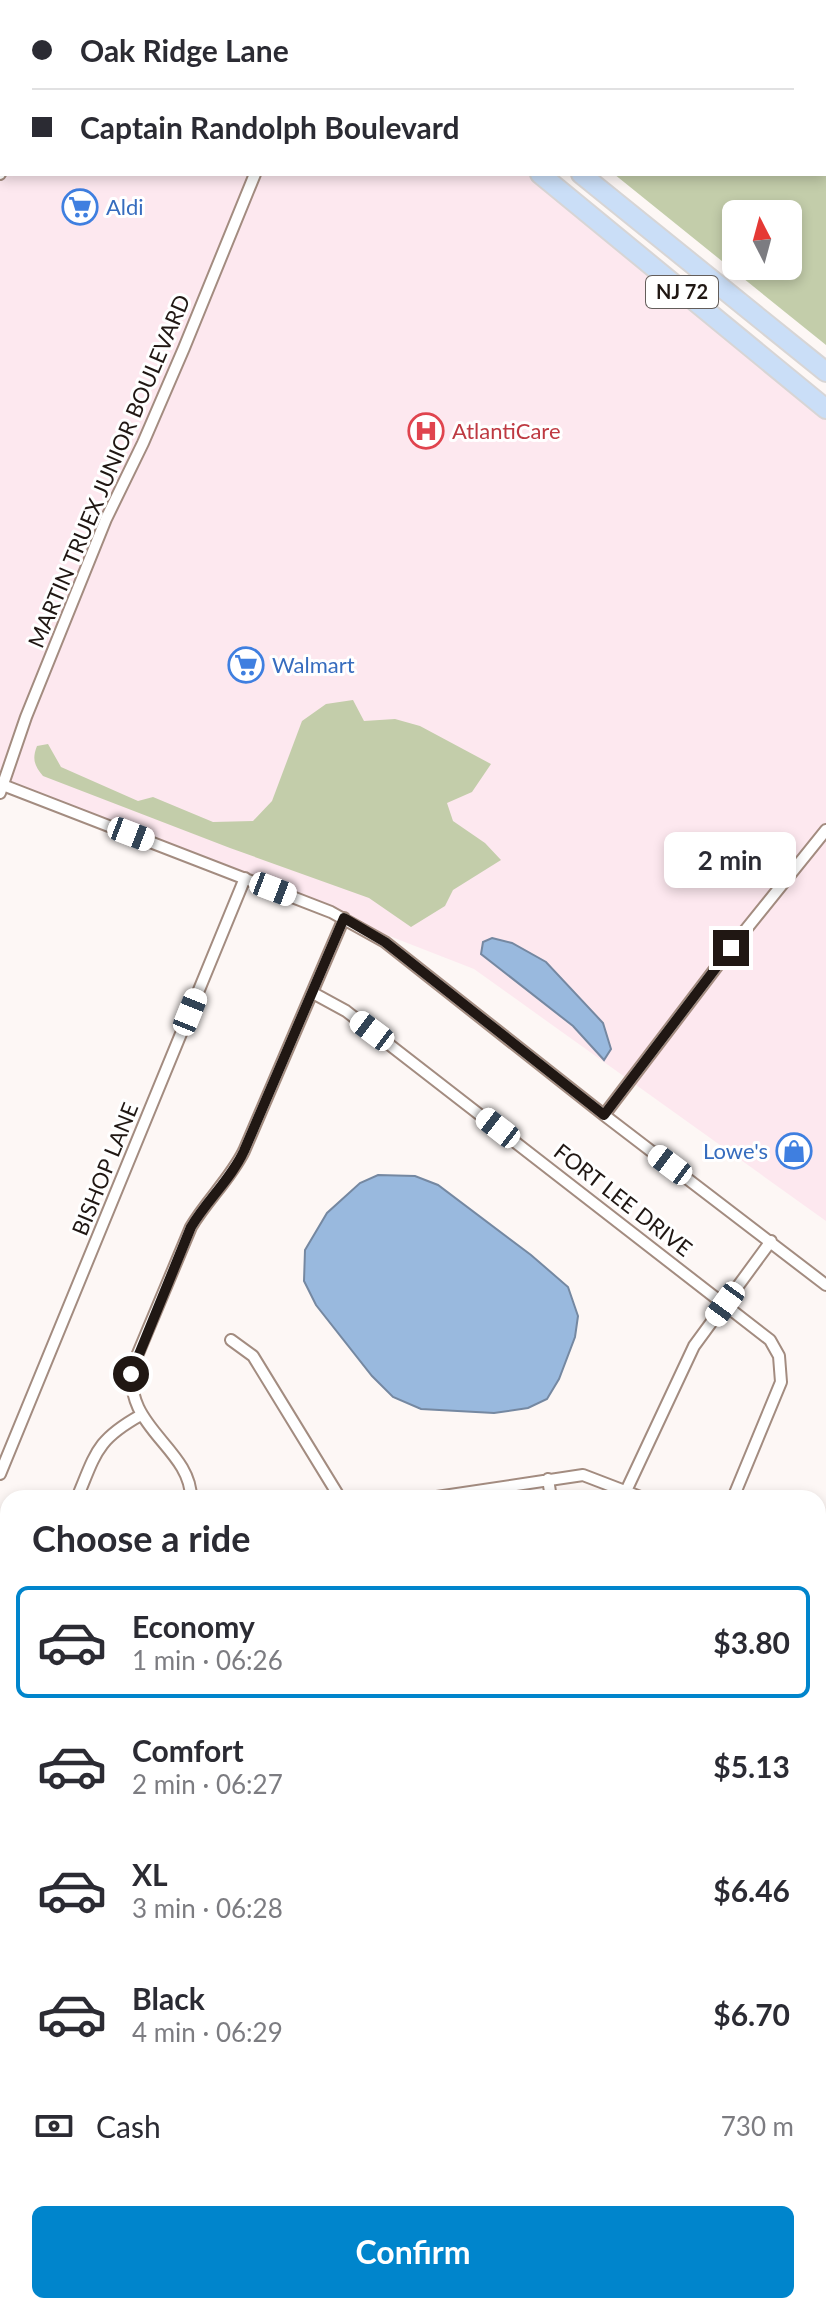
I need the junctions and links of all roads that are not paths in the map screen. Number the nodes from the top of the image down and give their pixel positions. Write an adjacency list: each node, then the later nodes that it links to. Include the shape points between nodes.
1 (254, 176): 6 (street, MARTIN TRUEX JUNIOR BOULEVARD, via 106,519)
2 (542, 176): 5 (highway, NJ 72)
3 (583, 176): 4 (highway, NJ 72)
4 (826, 372)
5 (826, 409)
6 (1, 787): 8 (street)
7 (826, 830): 11 (street)
8 (245, 878): 9 (street); 17 (street, BISHOP LANE)
9 (344, 918): 10 (street); 11 (street, via 385,942)
10 (313, 993): 14 (street, FORT LEE DRIVE, via 346,1011); 16 (street, via 236,1168 191,1227 134,1363 133,1397)
11 (604, 1115): 12 (street)
12 (771, 1241): 13 (street); 14 (street)
13 (826, 1285)
14 (725, 1304): 25 (street, via 683,1365); 26 (street, FORT LEE DRIVE, via 770,1340 782,1373)
15 (231, 1340): 21 (street, via 253,1356)
16 (141, 1415): 19 (street, via 109,1435); 20 (street, via 184,1472)
17 (0, 1474)
18 (548, 1479): 22 (street); 23 (street); 24 (street, via 583,1475)
19 (80, 1490)
20 (191, 1490)
21 (335, 1490)
22 (480, 1490)
23 (550, 1490)
24 (623, 1490)
25 (626, 1490)
26 (736, 1490)

